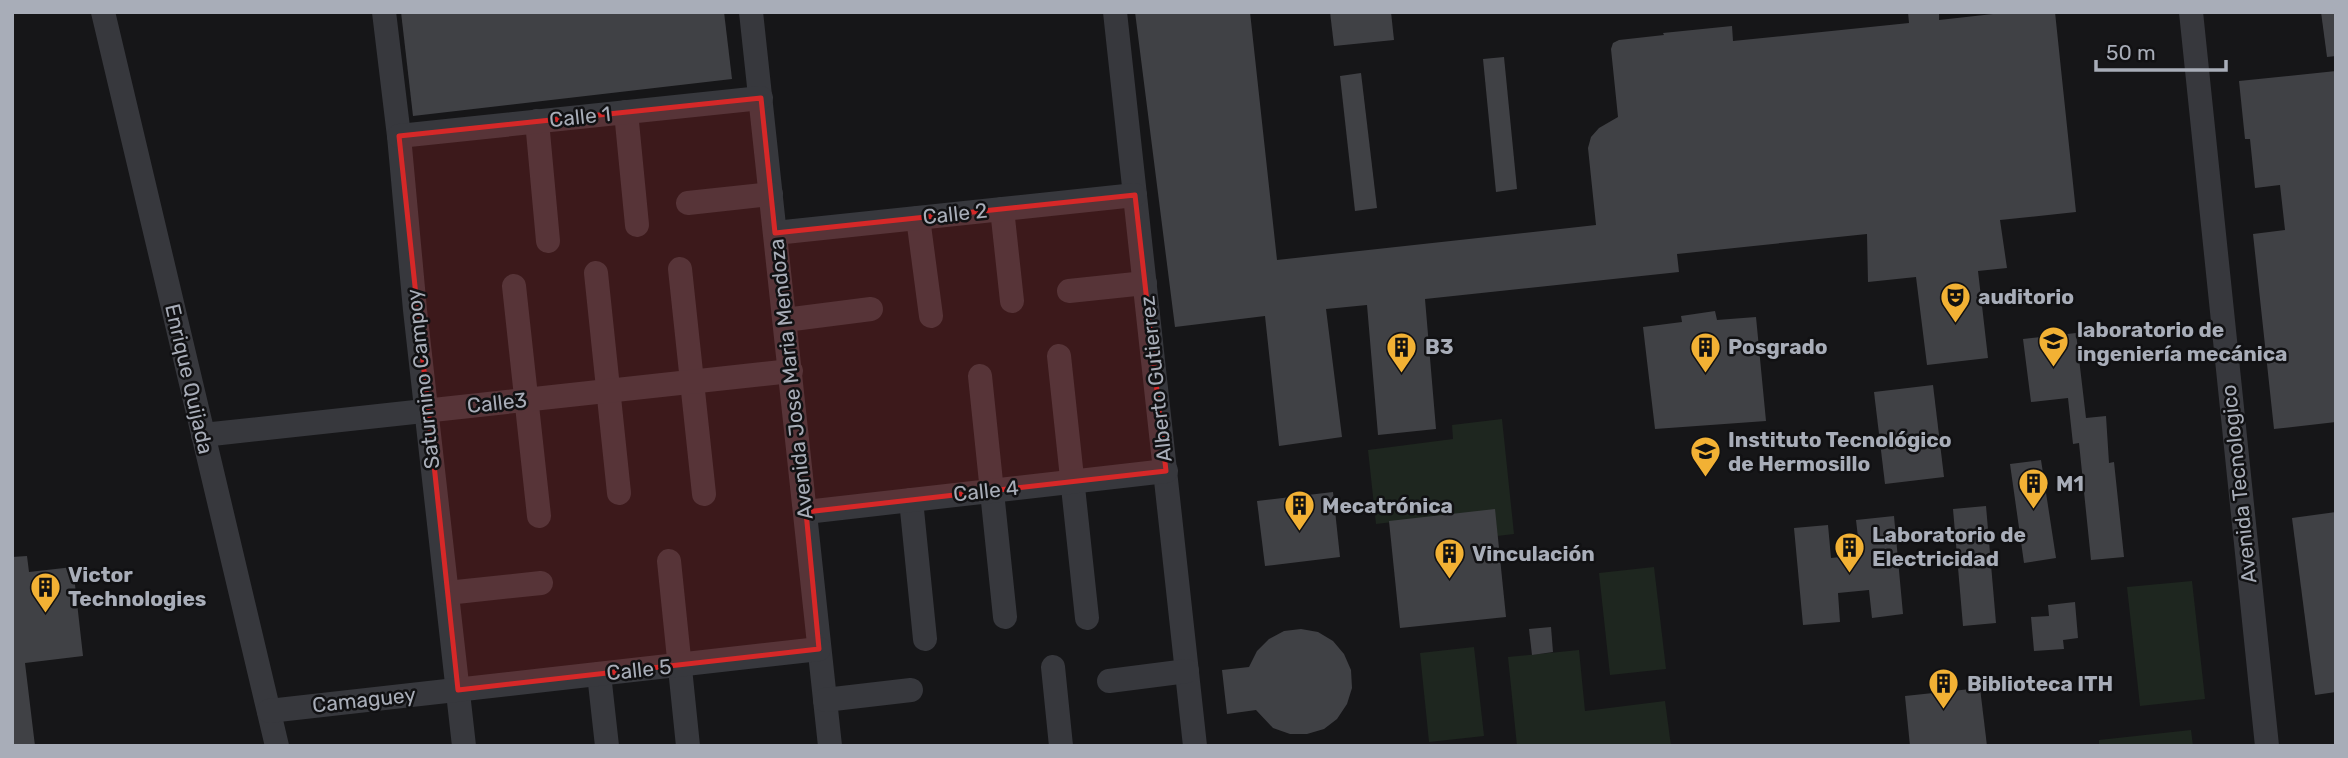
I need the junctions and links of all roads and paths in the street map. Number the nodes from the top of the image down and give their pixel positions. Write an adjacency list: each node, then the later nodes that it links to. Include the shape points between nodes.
1 (103, 12): 34 (street, Enrique Quijada)
2 (384, 12): 9 (street, Saturnino Campoy)
3 (751, 12): 6 (street, Avenida Jose Maria Mendoza)
4 (1115, 12): 11 (street, Alberto Gutierrez)
5 (2191, 12): 66 (street, Avenida Tecnologico)
6 (761, 98): 7 (street, Calle 1); 10 (street, Avenida Jose Maria Mendoza)
7 (626, 112): 8 (street, Calle 1); 15 (street)
8 (537, 121): 9 (street, Calle 1); 17 (street)
9 (399, 136): 33 (street, Saturnino Campoy)
10 (771, 194): 12 (street); 16 (street, Avenida Jose Maria Mendoza)
11 (1135, 195): 13 (street, Calle 2); 20 (street, Alberto Gutierrez)
12 (688, 203)
13 (1002, 209): 14 (street, Calle 2); 23 (street)
14 (918, 218): 16 (street, Calle 2); 25 (street)
15 (637, 225)
16 (775, 233): 26 (street, Avenida Jose Maria Mendoza)
17 (548, 242)
18 (680, 270): 30 (street)
19 (596, 273): 31 (street)
20 (1145, 283): 22 (street); 35 (street, Alberto Gutierrez)
21 (514, 286): 32 (street)
22 (1069, 291)
23 (1012, 301)
24 (870, 309): 26 (street)
25 (931, 316)
26 (785, 320): 28 (street, Avenida Jose Maria Mendoza)
27 (1059, 356): 36 (street)
28 (790, 371): 30 (street, Calle3); 41 (street, Avenida Jose Maria Mendoza)
29 (980, 376): 37 (street)
30 (692, 382): 31 (street, Calle3); 39 (street)
31 (609, 391): 32 (street, Calle3); 38 (street)
32 (526, 400): 33 (street, Calle3); 42 (street)
33 (426, 411): 34 (street, Calle3); 45 (street, Saturnino Campoy)
34 (203, 435): 58 (street, Enrique Quijada)
35 (1166, 471): 36 (street, Calle 4); 52 (street, Alberto Gutierrez)
36 (1073, 482): 37 (street, Calle 4); 47 (street)
37 (993, 491): 40 (street, Calle 4); 46 (street)
38 (619, 493)
39 (704, 494)
40 (911, 500): 41 (street, Calle 4); 48 (street)
41 (806, 512): 49 (street, Avenida Jose Maria Mendoza)
42 (539, 516)
43 (669, 561): 50 (street)
44 (541, 583): 45 (street)
45 (447, 593): 55 (street, Saturnino Campoy)
46 (1005, 617)
47 (1087, 618)
48 (925, 639)
49 (819, 649): 50 (street, Calle 5); 57 (street, Avenida Jose Maria Mendoza)
50 (679, 665): 53 (street, Calle 5); 62 (street)
51 (1053, 667): 64 (street)
52 (1187, 671): 54 (street); 65 (street, Alberto Gutierrez)
53 (599, 674): 55 (street, Calle 5); 61 (street)
54 (1109, 681)
55 (458, 690): 58 (street, Camaguey); 60 (street, Saturnino Campoy)
56 (911, 690): 57 (street)
57 (825, 700): 63 (street, Avenida Jose Maria Mendoza)
58 (269, 711): 59 (street, Enrique Quijada)
59 (277, 746)
60 (464, 746)
61 (607, 746)
62 (688, 746)
63 (830, 746)
64 (1061, 746)
65 (1195, 746)
66 (2267, 746)

